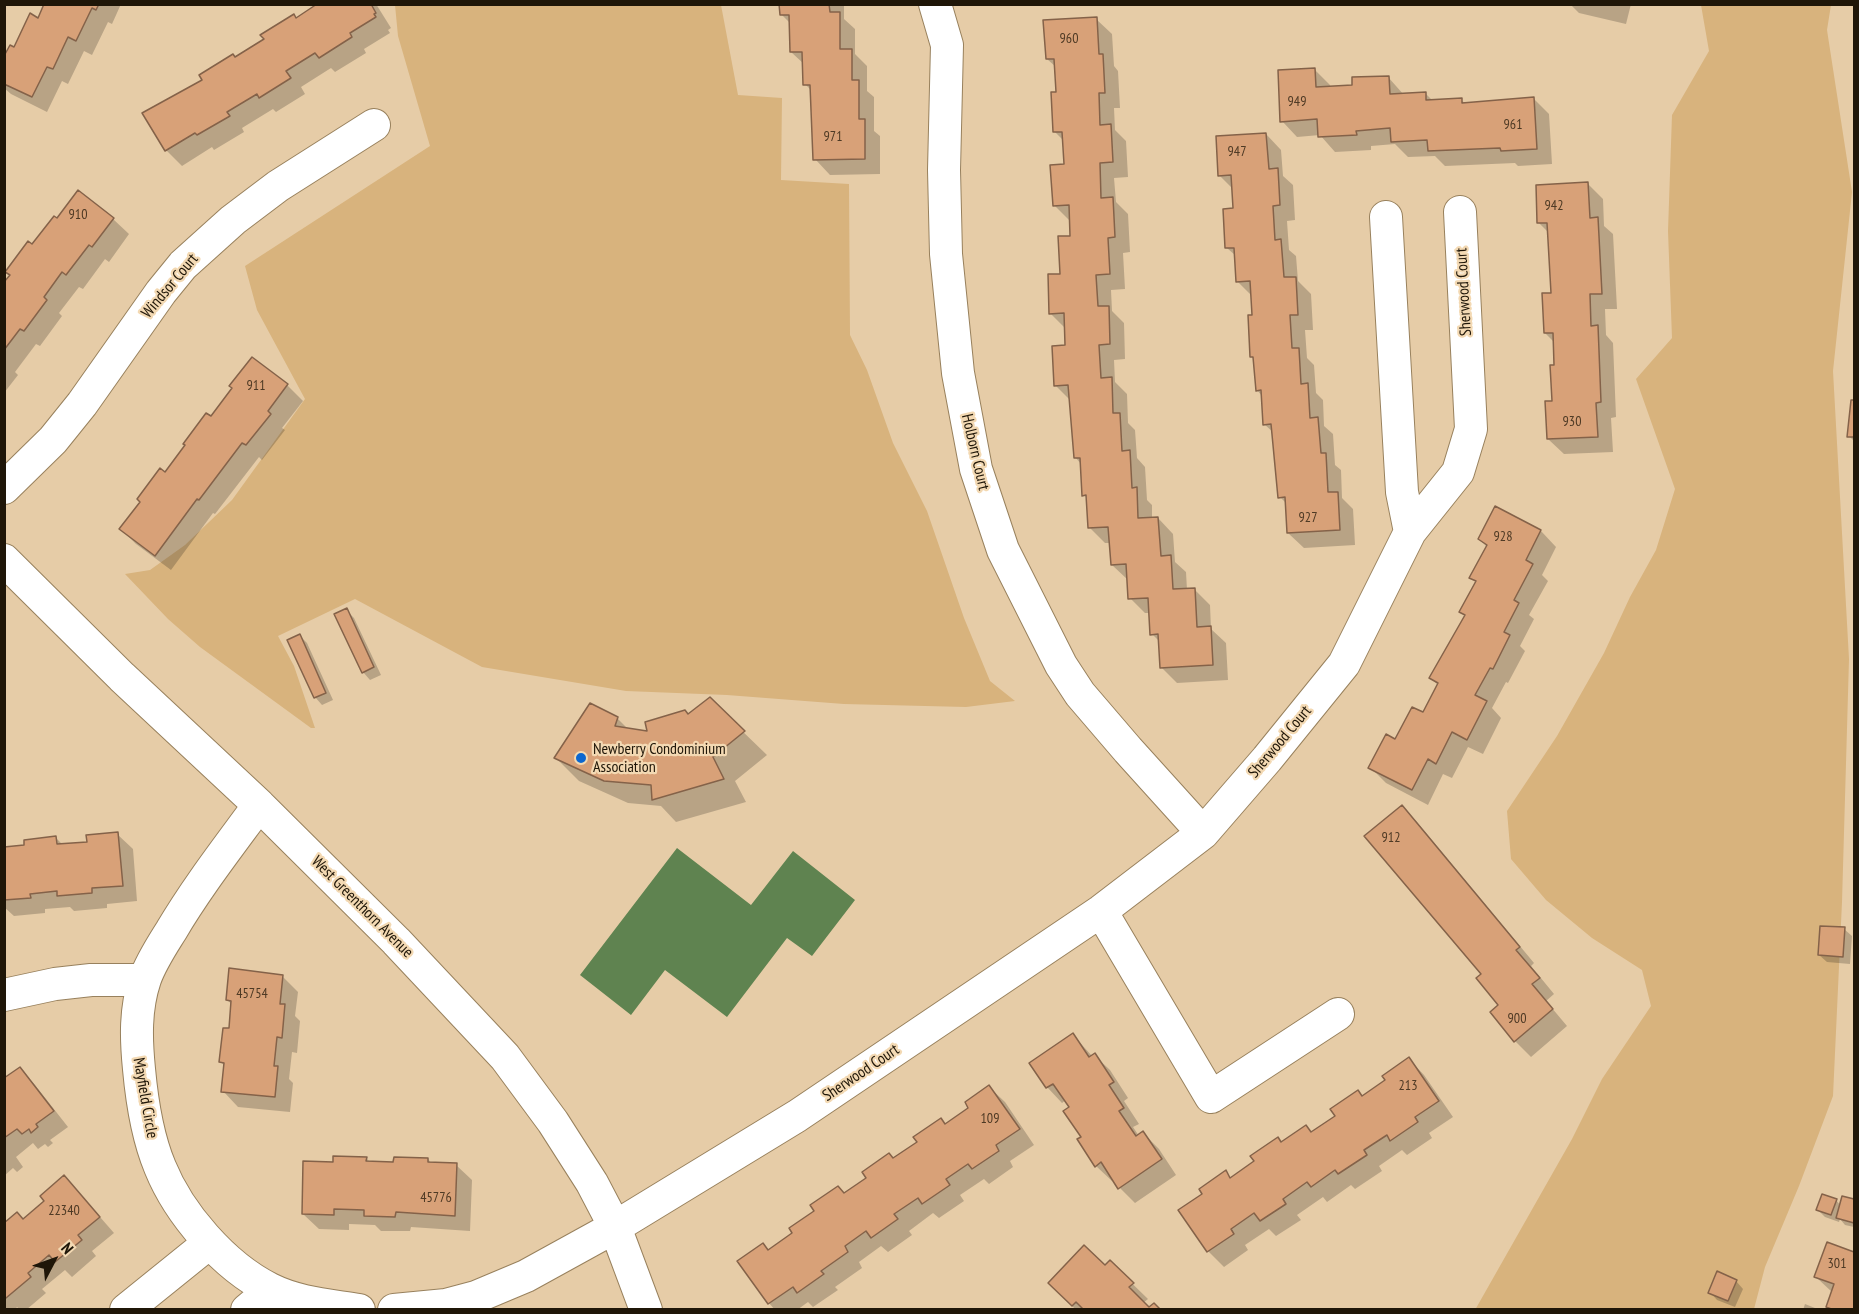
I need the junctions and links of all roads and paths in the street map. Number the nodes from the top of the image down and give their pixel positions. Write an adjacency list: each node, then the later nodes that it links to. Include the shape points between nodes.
1 (935, 4): 9 (street, Holborn Court, via 947,45 946,254 958,373 976,469 1003,549 1061,665 1080,694)
2 (374, 125): 5 (street, Windsor Court, via 278,186 183,265 82,404)
3 (1460, 212): 6 (street, Sherwood Court, via 1471,429 1458,472)
4 (1386, 217): 6 (street, via 1402,492)
5 (4, 489)
6 (1410, 532): 9 (street, Sherwood Court, via 1344,664)
7 (4, 560): 8 (street, West Greenthorn Avenue)
8 (259, 805): 11 (street, Mayfield Circle, via 186,906); 14 (street, West Greenthorn Avenue, via 396,941 505,1057 553,1122)
9 (1203, 832): 10 (street, Sherwood Court)
10 (1101, 911): 13 (street, via 1211,1097); 14 (street, Sherwood Court, via 797,1116)
11 (144, 981): 12 (street, via 92,980); 15 (street, Mayfield Circle, via 136,1040 148,1129 160,1167 184,1210)
12 (4, 995)
13 (1338, 1014)
14 (615, 1227): 17 (street); 22 (street, West Greenthorn Avenue)
15 (209, 1243): 16 (street, Mayfield Circle); 18 (street)
16 (271, 1290): 19 (street); 20 (street, Mayfield Circle, via 309,1302)
17 (482, 1303): 21 (street)
18 (126, 1310)
19 (247, 1310)
20 (359, 1310)
21 (394, 1310)
22 (646, 1310)

